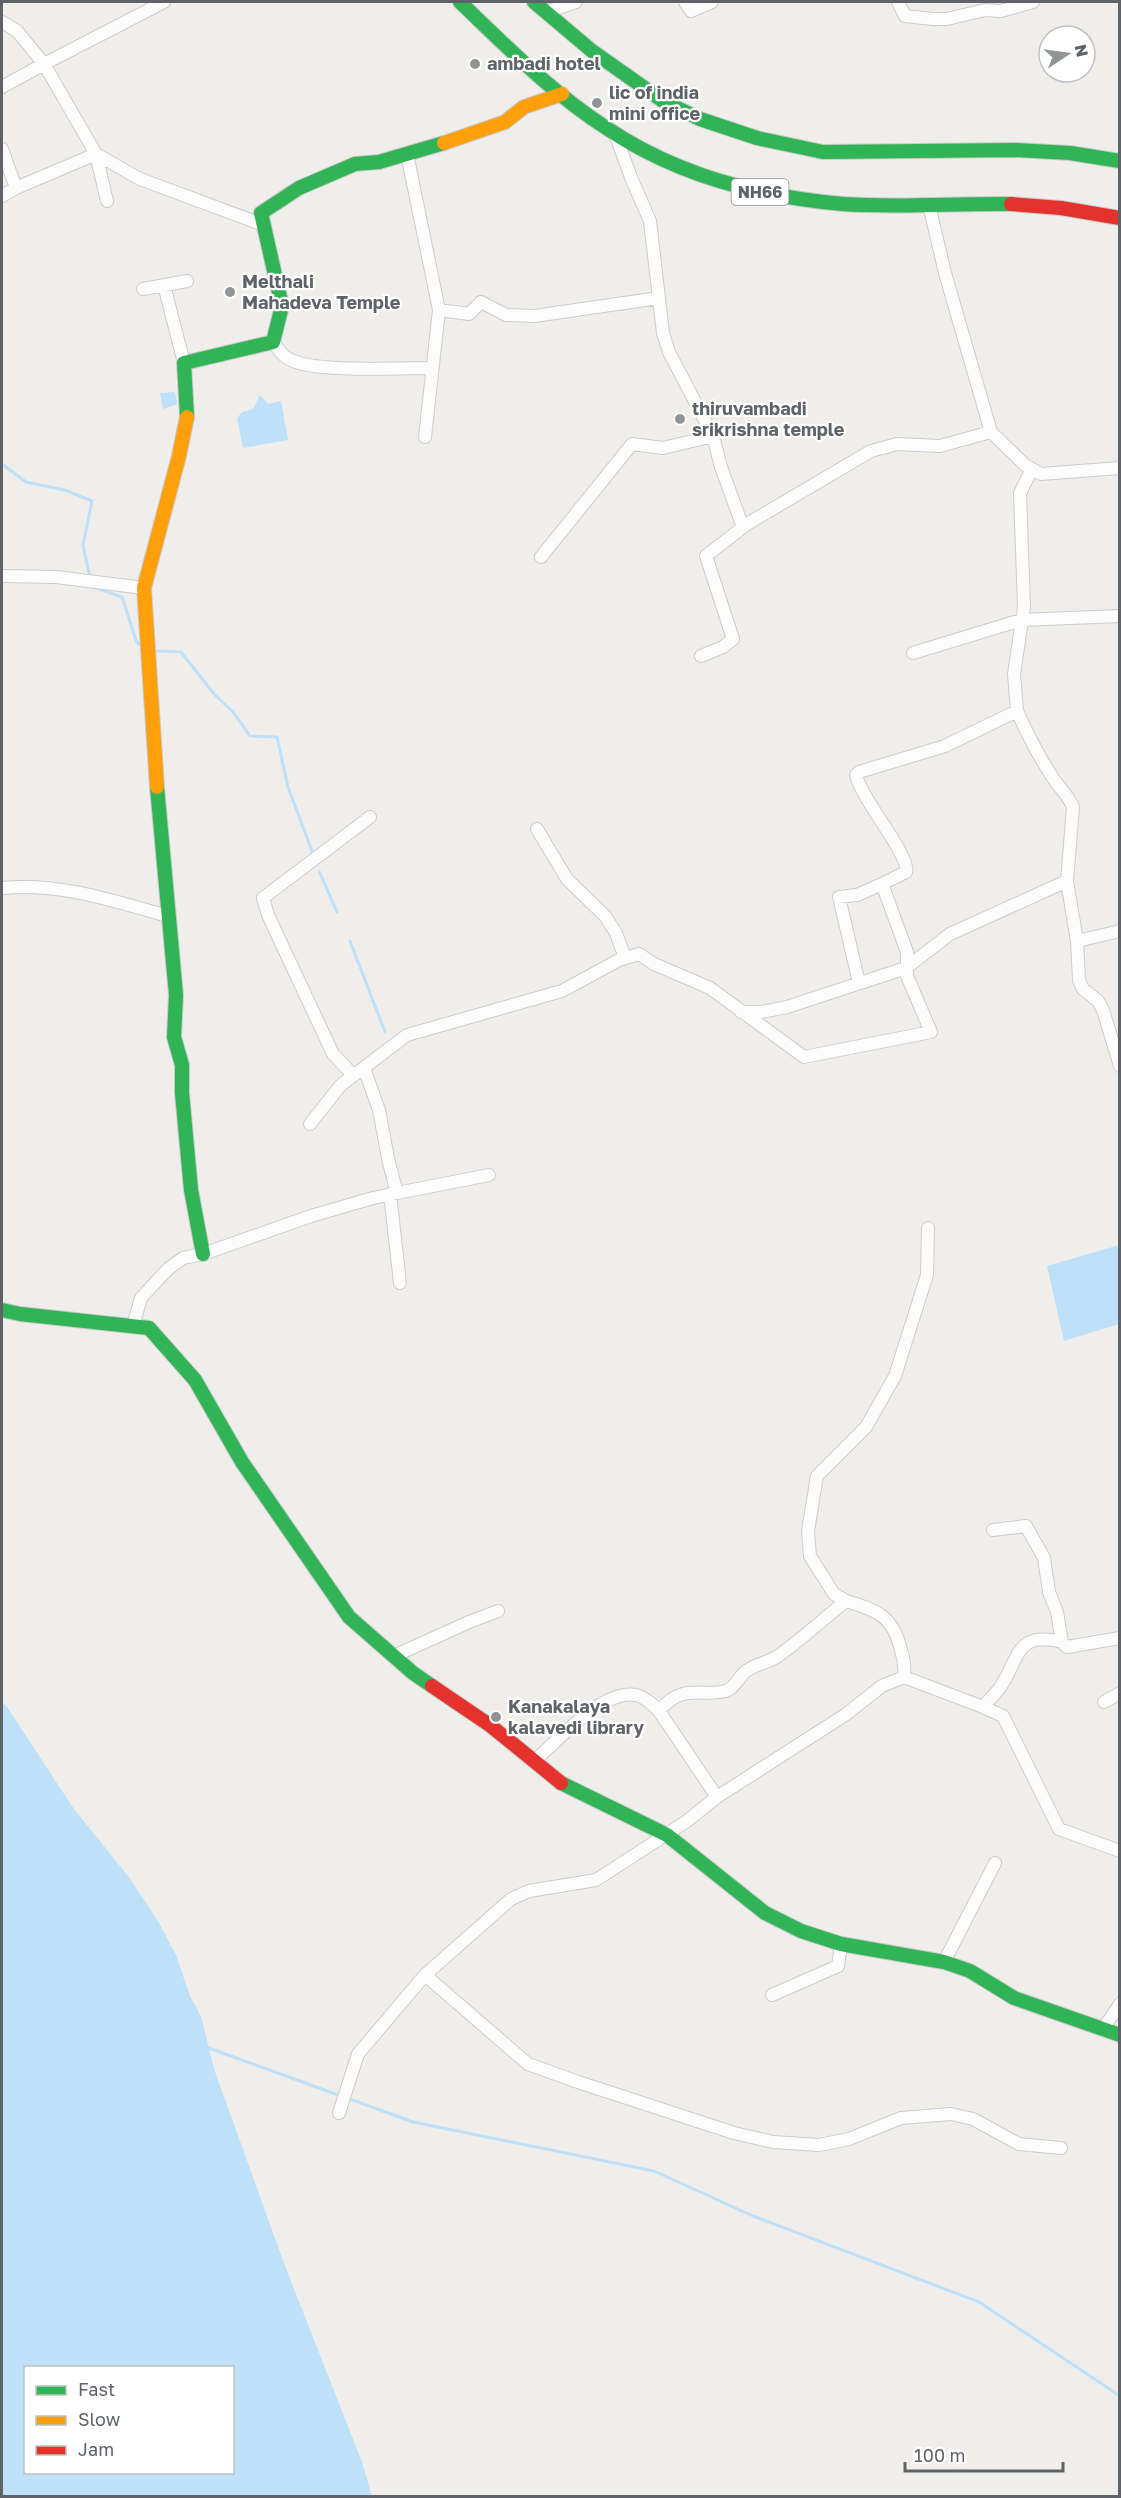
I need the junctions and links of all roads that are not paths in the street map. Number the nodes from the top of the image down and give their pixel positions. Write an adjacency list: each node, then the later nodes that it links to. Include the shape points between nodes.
1 (161, 2): 11 (street)
2 (460, 2): 13 (main road, NH66)
3 (534, 2): 9 (main road)
4 (576, 2): 9 (street)
5 (685, 2): 6 (street, via 691,11)
6 (712, 2)
7 (898, 2): 8 (street, via 905,16 933,20 985,10 1001,11)
8 (1034, 2)
9 (546, 12): 18 (main road, via 592,51 663,101 700,119 757,138 823,152 1014,150)
10 (2, 22): 11 (street, via 17,31)
11 (44, 64): 12 (street); 16 (street)
12 (2, 87)
13 (562, 94): 14 (main road, NH66); 17 (main road, via 524,107 505,122)
14 (615, 132): 22 (main road, NH66, via 685,168 747,189 821,203); 28 (street, via 650,220)
15 (2, 149): 19 (street)
16 (96, 154): 19 (street); 21 (street); 24 (street, via 140,179)
17 (407, 154): 24 (main road, via 355,164 299,188 261,213); 29 (street)
18 (1119, 161)
19 (16, 188): 20 (street)
20 (2, 196)
21 (107, 201)
22 (929, 205): 23 (main road, NH66, via 1042,205); 33 (street)
23 (1119, 218)
24 (264, 225): 30 (main road, via 282,306)
25 (187, 281): 26 (street)
26 (164, 285): 27 (street); 31 (street)
27 (143, 289)
28 (659, 298): 29 (street, via 534,316 506,315 481,302 469,314); 34 (street, via 669,352)
29 (439, 310): 32 (street)
30 (273, 342): 31 (main road); 32 (street, via 287,358 302,364)
31 (184, 363): 41 (main road, via 188,411)
32 (433, 368): 35 (street)
33 (991, 432): 37 (street); 38 (street, via 940,446 897,444 871,451)
34 (713, 436): 38 (street, via 735,508 741,522); 39 (street, via 663,448 632,444)
35 (425, 437)
36 (1119, 468): 37 (street, via 1041,474)
37 (1032, 469): 43 (street, via 1020,493)
38 (747, 524): 45 (street, via 706,556 733,639)
39 (541, 557)
40 (2, 576): 41 (street, via 57,577)
41 (144, 588): 52 (main road)
42 (1119, 616): 43 (street)
43 (1022, 620): 44 (street); 46 (street, via 1014,674)
44 (913, 653)
45 (701, 656)
46 (1017, 711): 49 (street, via 1036,751 1073,807); 50 (street, via 945,746 856,775 908,867 906,872)
47 (370, 817): 60 (street, via 263,898 333,1054)
48 (537, 829): 55 (street, via 567,879 616,933)
49 (1067, 881): 54 (street); 56 (street, via 950,934)
50 (882, 884): 56 (street, via 908,952); 57 (street, via 857,895 839,897)
51 (2, 888): 52 (street, via 79,891)
52 (168, 916): 65 (main road, via 176,995 174,1037 182,1065 191,1190)
53 (1119, 931): 54 (street)
54 (1077, 941): 59 (street, via 1079,980 1103,1010)
55 (625, 958): 58 (street, via 639,954 710,988); 60 (street, via 562,991 407,1035)
56 (906, 968): 57 (street); 58 (street, via 931,1032 804,1057)
57 (859, 983): 58 (street, via 772,1010)
58 (741, 1012)
59 (1119, 1066)
60 (359, 1071): 61 (street, via 341,1084); 63 (street, via 380,1110)
61 (310, 1124)
62 (489, 1175): 63 (street)
63 (394, 1194): 65 (street, via 288,1223); 66 (street)
64 (928, 1228): 70 (street, via 927,1275 895,1376 866,1427 817,1476 808,1531 810,1556 834,1594)
65 (203, 1254): 68 (street, via 183,1258 168,1269 141,1298)
66 (400, 1283)
67 (2, 1310): 68 (main road)
68 (133, 1326): 74 (main road, via 149,1328 195,1380 242,1462 349,1617)
69 (993, 1530): 73 (street, via 1026,1526 1044,1558)
70 (846, 1601): 75 (street, via 876,1611 891,1624 904,1659); 79 (street, via 776,1658 746,1671 732,1689 695,1691 667,1702)
71 (498, 1611): 74 (street)
72 (1119, 1638): 73 (street, via 1074,1647)
73 (1062, 1642): 78 (street, via 1031,1641 1021,1646 999,1689)
74 (394, 1656): 80 (main road)
75 (904, 1677): 78 (street); 81 (street, via 882,1686)
76 (1119, 1693): 77 (street)
77 (1104, 1702)
78 (982, 1707): 83 (street, via 1003,1716 1059,1829)
79 (659, 1711): 80 (street, via 637,1695 613,1698); 81 (street)
80 (534, 1761): 82 (main road, via 556,1781)
81 (717, 1797): 82 (street)
82 (667, 1834): 85 (main road, via 765,1912); 87 (street, via 597,1880 529,1891 511,1899)
83 (1119, 1851)
84 (995, 1863): 86 (street)
85 (841, 1944): 86 (main road); 88 (street, via 838,1966)
86 (944, 1962): 90 (main road, via 970,1971 1014,1998)
87 (426, 1976): 92 (street, via 358,2054); 93 (street, via 528,2064 734,2133 773,2142 819,2145 849,2139 901,2118 951,2114 974,2119 1019,2144)
88 (772, 1995)
89 (1119, 2004): 90 (street)
90 (1103, 2029): 91 (main road)
91 (1119, 2035)
92 (341, 2108)
93 (1061, 2148)

